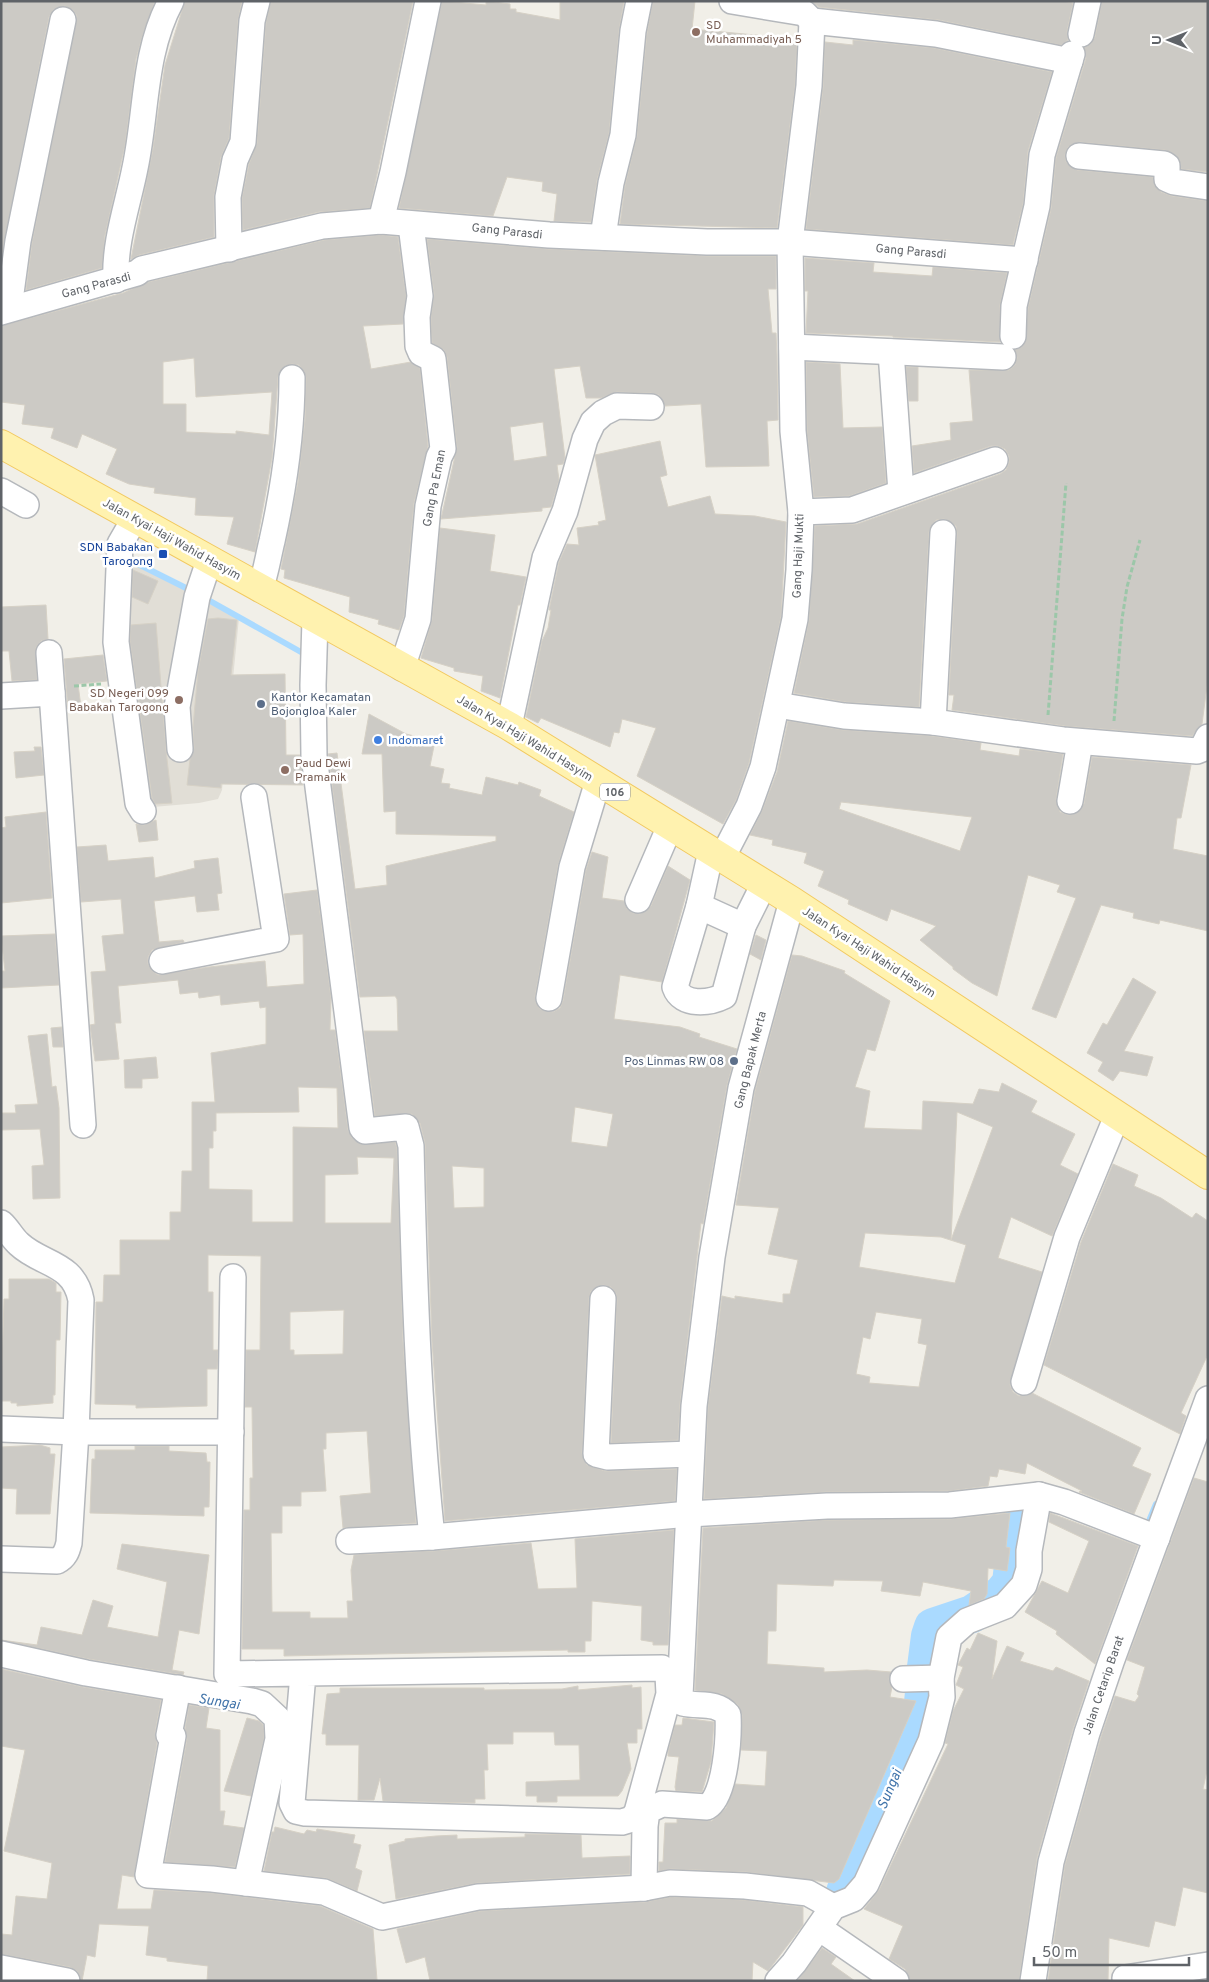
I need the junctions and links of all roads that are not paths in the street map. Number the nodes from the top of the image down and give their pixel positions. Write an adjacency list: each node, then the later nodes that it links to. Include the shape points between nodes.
1 (171, 1): 18 (street, via 156,34 150,60 135,168 119,239)
2 (257, 1): 16 (street, via 252,21 244,142 234,160 228,197)
3 (428, 1): 12 (street)
4 (639, 1): 14 (street, via 623,135 611,183)
5 (732, 1): 8 (street, via 804,13)
6 (1088, 1): 9 (street)
7 (63, 20): 19 (street)
8 (812, 21): 9 (street); 15 (street, Gang Haji Mukti, via 808,95)
9 (1074, 50): 17 (street, via 1042,155 1037,206)
10 (1079, 156): 11 (street, via 1164,164 1167,166 1167,179)
11 (1208, 187)
12 (381, 221): 13 (street, Gang Parasdi); 16 (street, Gang Parasdi, via 322,226)
13 (411, 225): 14 (street, Gang Parasdi); 36 (street, Gang Pa Eman, via 420,296 418,346 420,353 433,359 443,449 428,506 418,619)
14 (603, 237): 15 (street, Gang Parasdi)
15 (790, 242): 17 (street, Gang Parasdi); 20 (street, Gang Haji Mukti)
16 (229, 249): 18 (street, Gang Parasdi, via 142,269)
17 (1025, 260): 21 (street, via 1008,346)
18 (116, 280): 19 (street, Gang Parasdi)
19 (5, 310)
20 (792, 347): 21 (street); 29 (street, Gang Haji Mukti, via 792,432)
21 (891, 352): 27 (street)
22 (292, 378): 33 (street, via 292,418 281,504)
23 (651, 407): 41 (street, via 617,406 603,412 593,422 585,439 565,512 545,558)
24 (1, 444): 30 (main road, Jalan Kyai Haji Wahid Hasyim / 106)
25 (995, 460): 27 (street)
26 (1, 491): 28 (street)
27 (902, 492): 29 (street, via 852,510)
28 (26, 505)
29 (801, 512): 39 (street, Gang Haji Mukti, via 795,619)
30 (135, 518): 32 (main road, Jalan Kyai Haji Wahid Hasyim / 106); 48 (street, via 120,544 116,642 138,803)
31 (943, 533): 40 (street)
32 (210, 561): 33 (main road, Jalan Kyai Haji Wahid Hasyim / 106); 44 (street, via 197,597 177,707)
33 (264, 578): 34 (main road, Jalan Kyai Haji Wahid Hasyim / 106)
34 (315, 620): 36 (main road, Jalan Kyai Haji Wahid Hasyim / 106); 72 (street, via 314,756 362,1128 406,1127 411,1146 415,1326)
35 (49, 653): 37 (street)
36 (402, 668): 41 (main road, Jalan Kyai Haji Wahid Hasyim / 106)
37 (52, 690): 38 (street); 59 (street)
38 (1, 696)
39 (777, 705): 40 (street, via 844,716); 50 (street, Gang Haji Mukti, via 759,780 744,815)
40 (934, 722): 43 (street)
41 (509, 726): 45 (main road, Jalan Kyai Haji Wahid Hasyim / 106)
42 (1208, 737): 43 (street, via 1198,751)
43 (1080, 742): 47 (street)
44 (180, 748)
45 (598, 781): 49 (main road, Jalan Kyai Haji Wahid Hasyim / 106); 57 (street, via 572,867)
46 (254, 797): 56 (street, via 276,938)
47 (1070, 801)
48 (143, 811)
49 (670, 826): 50 (main road, Jalan Kyai Haji Wahid Hasyim / 106); 52 (street)
50 (717, 854): 51 (main road, Jalan Kyai Haji Wahid Hasyim / 106); 54 (street, Gang Haji Mukti)
51 (764, 884): 53 (main road, Jalan Kyai Haji Wahid Hasyim / 106); 55 (street)
52 (638, 900)
53 (792, 901): 58 (main road, Jalan Kyai Haji Wahid Hasyim / 106); 69 (street, Gang Bapak Merta, via 741,1088 718,1221 694,1406)
54 (699, 906): 55 (street); 55 (street, Gang Haji Mukti, via 675,987 681,996 712,1002 724,996)
55 (743, 926)
56 (162, 961)
57 (549, 998)
58 (1117, 1116): 60 (main road, Jalan Kyai Haji Wahid Hasyim / 106); 64 (street, via 1066,1237)
59 (83, 1125)
60 (1208, 1175)
61 (1, 1223): 67 (street, via 19,1245 61,1268 79,1288)
62 (233, 1277): 68 (street)
63 (603, 1299): 69 (street, via 596,1454)
64 (1024, 1382)
65 (1208, 1400): 73 (street, Jalan Cetarip Barat)
66 (1, 1429): 67 (street)
67 (76, 1432): 68 (street); 75 (street, via 66,1553 57,1561)
68 (231, 1432): 77 (street, via 226,1672 230,1675)
69 (691, 1454): 71 (street, Gang Bapak Merta)
70 (1039, 1495): 71 (street, via 950,1505 827,1506); 73 (street); 78 (street, via 1024,1585 1005,1606 967,1621 949,1637)
71 (689, 1514): 72 (street); 82 (street, Gang Bapak Merta, via 680,1696 682,1703 722,1709 728,1715 727,1740 721,1785 713,1804 694,1807 662,1804 648,1811)
72 (432, 1537): 74 (street)
73 (1157, 1538): 91 (street, Jalan Cetarip Barat, via 1110,1662 1066,1806 1051,1862)
74 (349, 1541)
75 (1, 1558)
76 (1, 1654): 80 (street)
77 (303, 1674): 77 (street, via 292,1803 296,1811 305,1814 622,1822 632,1819 638,1812 669,1694 668,1675 662,1668)
78 (941, 1678): 79 (street); 83 (street, via 942,1697 931,1741 866,1884 853,1899)
79 (902, 1680)
80 (177, 1692): 81 (street, via 262,1704 277,1718 278,1739); 81 (street, via 169,1736 173,1736 148,1875)
81 (246, 1882): 82 (street, via 324,1892 382,1917 478,1897)
82 (644, 1888): 83 (street, via 670,1883 745,1886 808,1893)
83 (833, 1907): 84 (street)
84 (819, 1928): 88 (street); 89 (street)
85 (1208, 1966): 87 (street)
86 (1, 1968): 90 (street)
87 (1125, 1978)
88 (782, 1980)
89 (896, 1980)
90 (67, 1981)
91 (1033, 1981)

